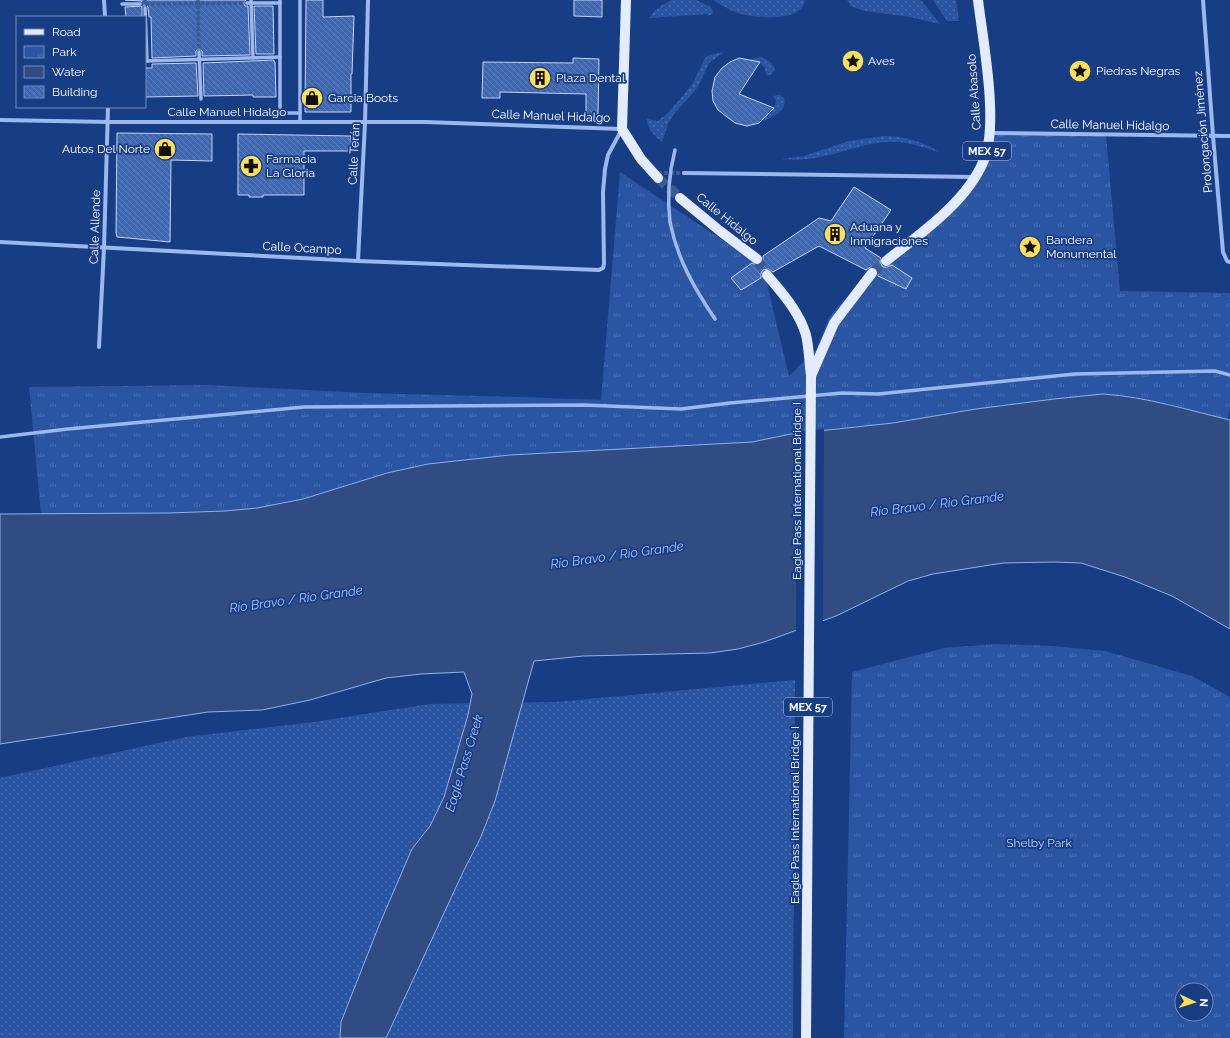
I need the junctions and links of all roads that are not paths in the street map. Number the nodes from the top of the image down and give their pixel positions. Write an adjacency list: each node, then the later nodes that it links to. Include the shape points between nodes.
1 (104, 0): 12 (street)
2 (300, 0): 21 (street)
3 (368, 0): 25 (street, Calle Terán)
4 (626, 0): 26 (main road)
5 (978, 0): 27 (main road, Calle Abasolo / MEX 57, via 988,76)
6 (1204, 0): 28 (street, Prolongación Jiménez)
7 (250, 2): 8 (street); 16 (street)
8 (280, 2): 15 (street)
9 (122, 4): 10 (street)
10 (140, 4)
11 (145, 8): 13 (street)
12 (105, 16)
13 (145, 16)
14 (199, 52): 17 (street)
15 (280, 57): 16 (street); 21 (street, via 280,113)
16 (253, 58): 17 (street)
17 (200, 59): 18 (street); 19 (street)
18 (146, 61)
19 (201, 99)
20 (108, 108): 23 (street, Calle Allende)
21 (300, 114): 24 (street)
22 (0, 120): 23 (street, Calle Manuel Hidalgo)
23 (109, 122): 24 (street, Calle Manuel Hidalgo); 36 (street, Calle Allende)
24 (300, 122): 25 (street, Calle Manuel Hidalgo)
25 (365, 122): 26 (street, Calle Manuel Hidalgo); 40 (street, Calle Terán)
26 (622, 129): 32 (main road, via 632,147); 40 (street, Calle Ocampo, via 608,155 605,169 603,268 599,270)
27 (990, 133): 28 (street, Calle Manuel Hidalgo); 33 (main road, Calle Abasolo / MEX 57, via 984,161)
28 (1213, 136): 29 (street, Calle Manuel Hidalgo); 39 (street, Prolongación Jiménez, via 1223,252)
29 (1230, 136)
30 (676, 150): 43 (street, bridge, via 668,210 674,240 691,282)
31 (684, 174): 33 (street)
32 (656, 175)
33 (975, 177): 38 (main road, Calle Abasolo / MEX 57, via 946,211)
34 (680, 198): 37 (main road, Calle Hidalgo)
35 (0, 242): 36 (street, Calle Ocampo)
36 (104, 248): 40 (street, Calle Ocampo); 44 (street, Calle Allende)
37 (757, 259)
38 (886, 261)
39 (1228, 261)
40 (358, 262)
41 (872, 273): 46 (main road, MEX 57, via 834,323)
42 (767, 275): 46 (main road, MEX 57, via 786,297 806,334)
43 (715, 319)
44 (99, 347)
45 (1230, 375): 47 (street, via 1215,371 1075,374 878,394 842,393 681,409 584,405 304,407 68,428)
46 (811, 376): 48 (main road, Eagle Pass International Bridge I / MEX 57, bridge)
47 (0, 437)
48 (806, 1038)

